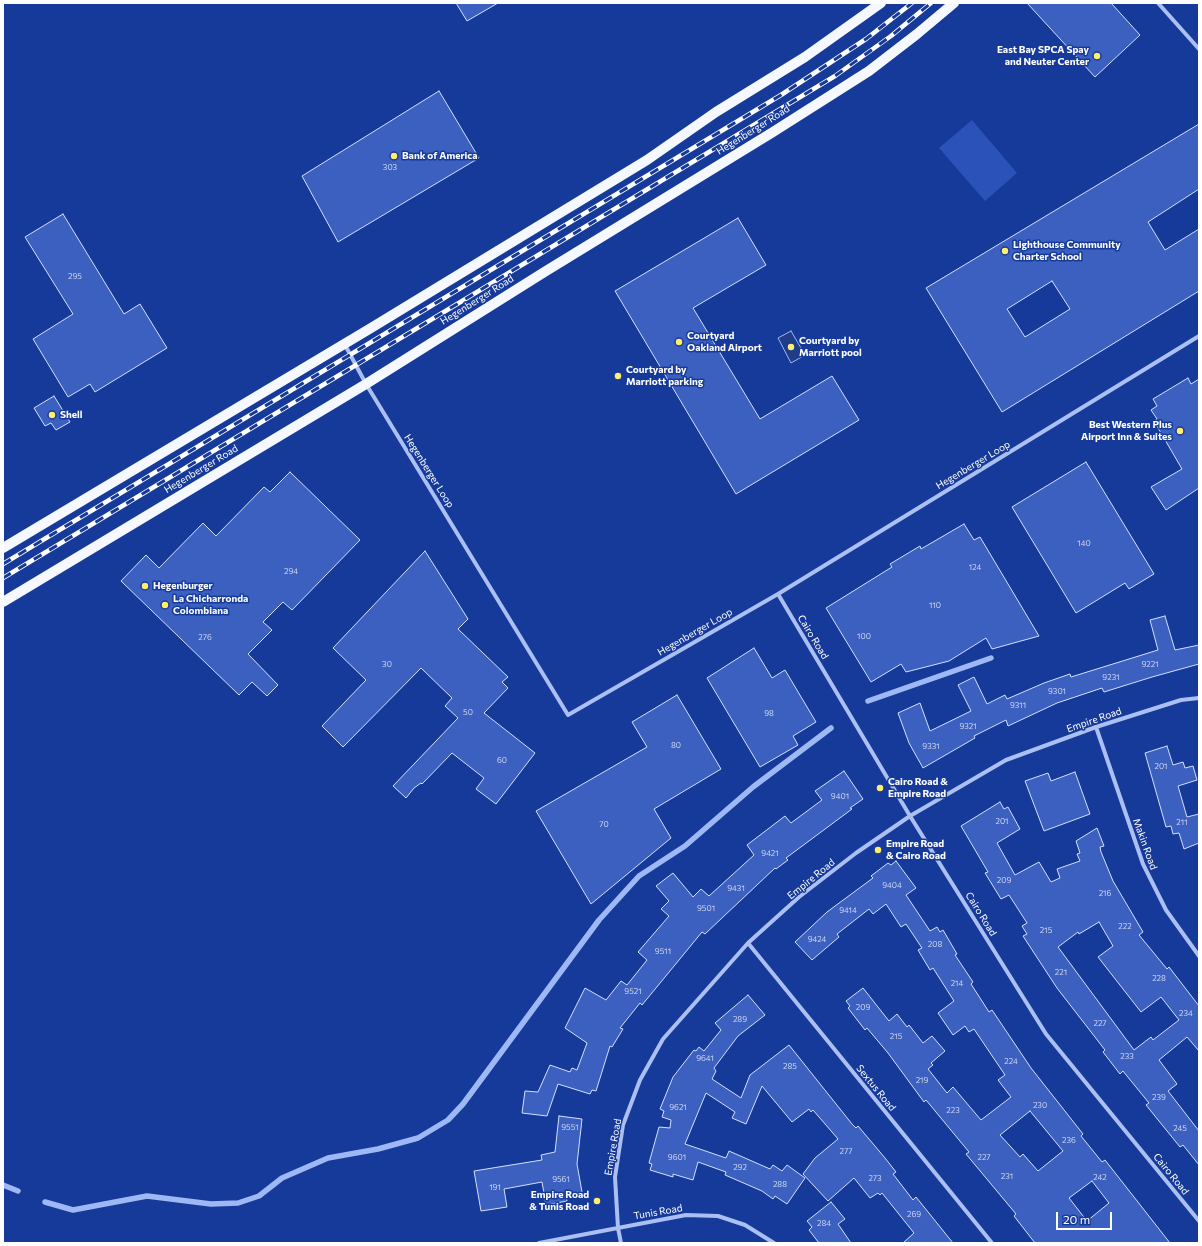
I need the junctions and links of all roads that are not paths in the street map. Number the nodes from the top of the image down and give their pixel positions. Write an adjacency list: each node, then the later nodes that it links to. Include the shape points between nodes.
1 (881, 3): 6 (main road, via 805,57 716,112 647,160)
2 (954, 3): 7 (main road, Hegenberger Road, via 869,71)
3 (1158, 3): 4 (street)
4 (1199, 49)
5 (1199, 336): 9 (street, Hegenberger Loop)
6 (344, 344): 7 (street, Hegenberger Loop); 8 (main road)
7 (366, 384): 9 (street, Hegenberger Loop, via 568,715); 10 (main road, Hegenberger Road)
8 (3, 548)
9 (778, 594): 13 (street, Cairo Road)
10 (3, 602)
11 (1199, 698): 12 (street, Empire Road, via 1181,700)
12 (1096, 727): 13 (street, Empire Road, via 1006,760); 15 (street, Makin Road, via 1143,864 1166,910)
13 (910, 816): 14 (street, Empire Road, via 799,897); 16 (street, Cairo Road, via 1046,1034)
14 (748, 943): 17 (street, Empire Road, via 663,1040 640,1080 623,1124 615,1177); 21 (street, Sextus Road)
15 (1199, 956)
16 (1199, 1221)
17 (618, 1228): 18 (street, Tunis Road); 19 (street, Empire Road); 20 (street, Tunis Road, via 686,1215 718,1216 745,1224)
18 (539, 1243)
19 (621, 1243)
20 (774, 1243)
21 (992, 1243)

